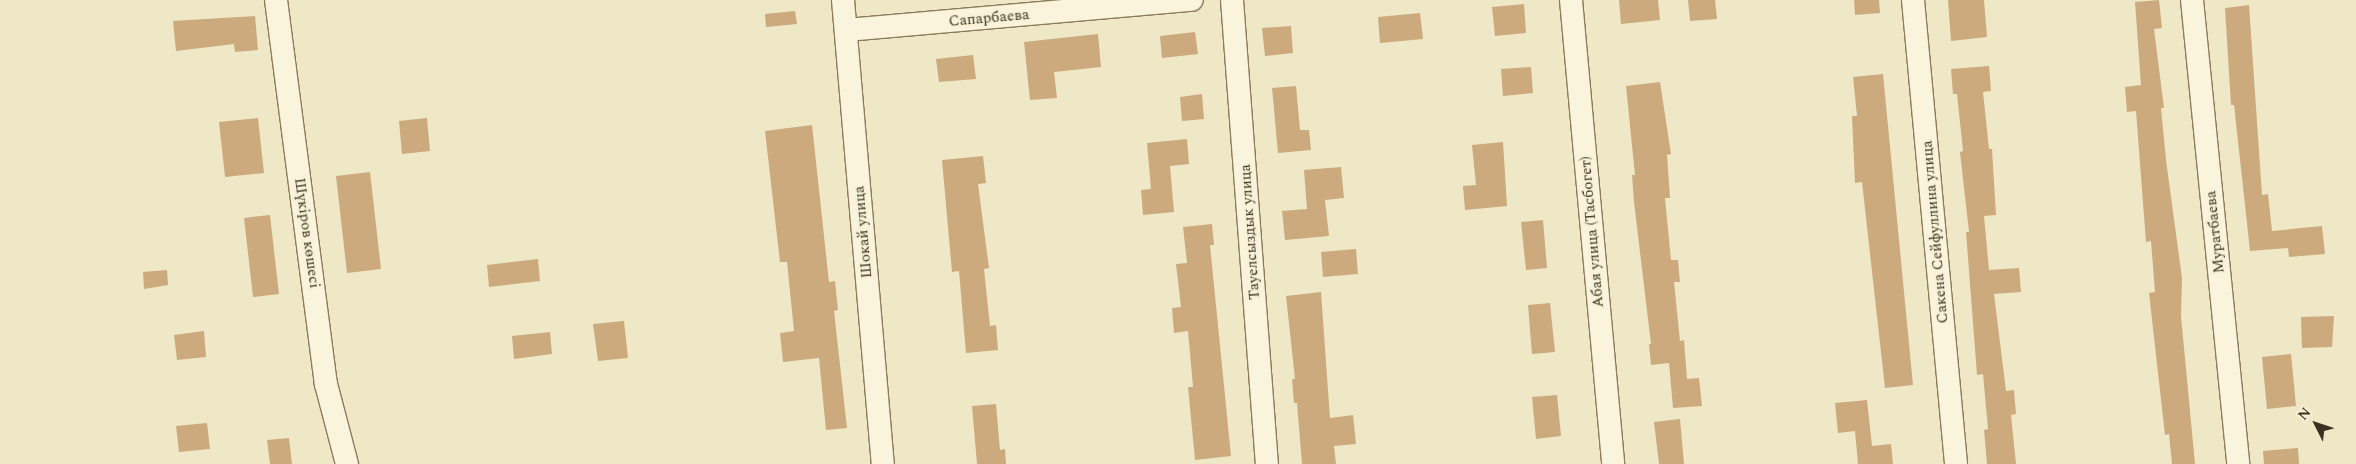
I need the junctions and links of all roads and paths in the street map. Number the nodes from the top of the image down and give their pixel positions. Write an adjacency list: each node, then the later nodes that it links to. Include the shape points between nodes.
1 (276, 0): 9 (street, Шүкіров көшесі, via 326,384)
2 (843, 0): 8 (street, Шокай улица)
3 (1192, 0): 8 (street, Сапарбаева)
4 (1232, 0): 11 (street, Тауелсыздык улица)
5 (1572, 0): 12 (street, Абая улица (Тасбогет))
6 (1913, 0): 13 (street, Сакена Сейфуллина улица)
7 (2192, 0): 14 (street, Муратбаева)
8 (846, 30): 10 (street, Шокай улица)
9 (347, 464)
10 (883, 464)
11 (1267, 464)
12 (1613, 464)
13 (1956, 464)
14 (2238, 464)

